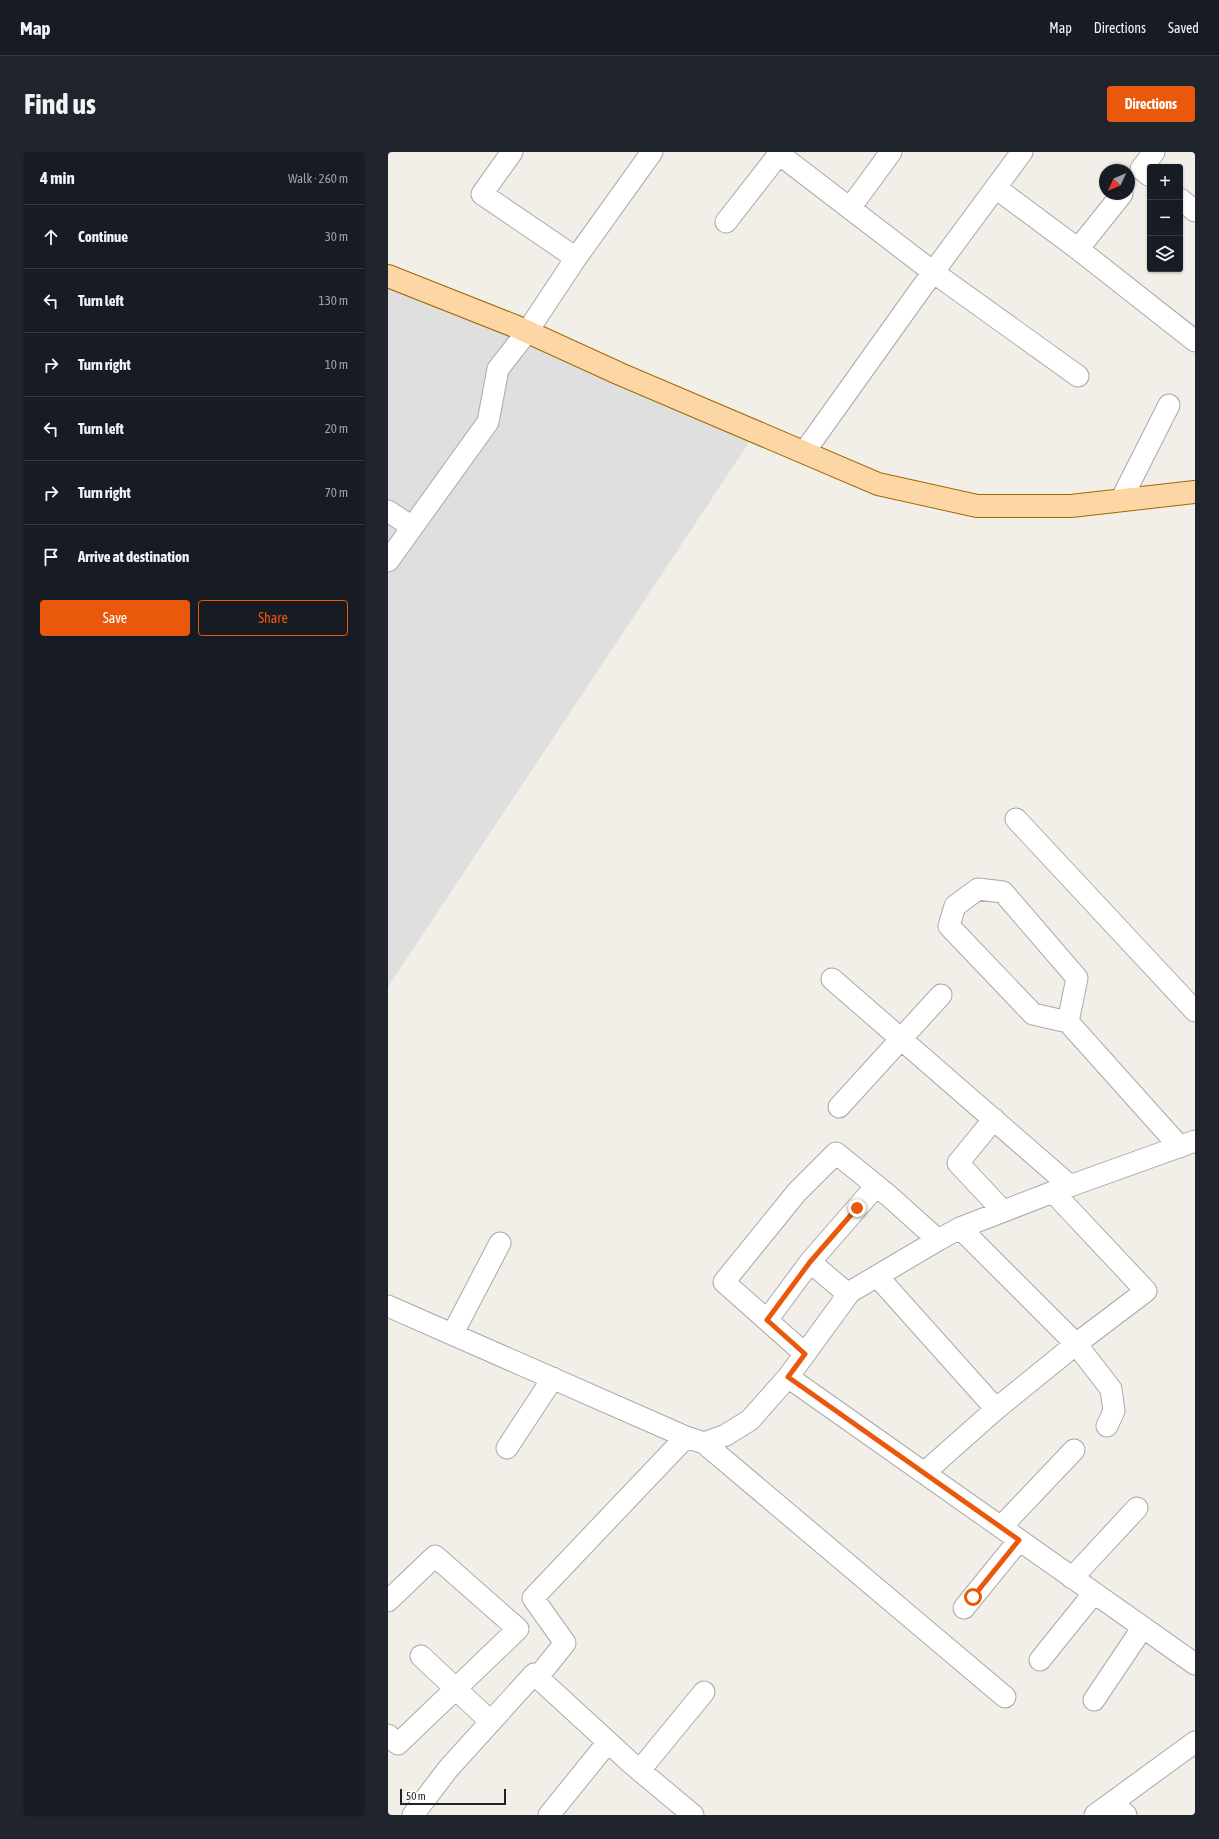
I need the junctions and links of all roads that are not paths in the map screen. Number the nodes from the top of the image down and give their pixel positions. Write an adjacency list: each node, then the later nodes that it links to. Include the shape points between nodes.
1 (512, 152): 15 (street, via 482,194)
2 (652, 152): 15 (street)
3 (891, 152): 11 (street)
4 (1022, 152): 8 (street)
5 (1154, 152): 7 (street)
6 (780, 153): 11 (street); 13 (street)
7 (1140, 177)
8 (996, 188): 14 (street); 16 (street)
9 (1117, 200): 14 (street)
10 (1181, 200): 12 (street)
11 (850, 208): 16 (street)
12 (1195, 211)
13 (726, 222)
14 (1078, 249): 19 (street)
15 (576, 258): 18 (street)
16 (933, 272): 20 (street); 22 (street)
17 (388, 276): 18 (main road)
18 (527, 332): 22 (main road); 26 (street, via 498,369 488,422)
19 (1195, 341)
20 (1078, 376)
21 (1169, 404): 24 (street)
22 (805, 452): 24 (main road, via 878,484 977,506 1071,506)
23 (1195, 492): 24 (main road)
24 (1121, 500)
25 (388, 511): 26 (street)
26 (412, 527): 27 (street)
27 (388, 561)
28 (1016, 819): 31 (street)
29 (832, 979): 33 (street)
30 (941, 995): 33 (street)
31 (1195, 1011)
32 (1068, 1022): 32 (street, via 1033,1014 950,926 955,906 978,889 1003,892 1077,978); 36 (street)
33 (901, 1039): 34 (street); 35 (street)
34 (839, 1107)
35 (994, 1119): 38 (street); 39 (street, via 958,1163)
36 (1188, 1144): 38 (street)
37 (876, 1186): 41 (street); 43 (street); 47 (street, via 836,1153 798,1192 724,1282)
38 (1061, 1189): 39 (street); 49 (street, via 1146,1291)
39 (1003, 1211): 40 (street)
40 (960, 1228): 41 (street); 49 (street)
41 (938, 1240): 44 (street)
42 (500, 1243): 48 (street)
43 (810, 1262): 45 (street); 47 (street)
44 (878, 1276): 45 (street); 53 (street)
45 (848, 1294): 50 (street)
46 (388, 1306): 48 (street)
47 (767, 1320): 50 (street)
48 (454, 1333): 52 (street)
49 (1076, 1344): 53 (street); 54 (street, via 1111,1389 1114,1411)
50 (805, 1354): 51 (street)
51 (788, 1377): 55 (street, via 750,1420 726,1435); 58 (street)
52 (553, 1378): 55 (street); 56 (street)
53 (996, 1409): 58 (street)
54 (1107, 1426)
55 (695, 1440): 70 (street, via 533,1598 565,1643); 73 (street)
56 (507, 1448)
57 (1074, 1450): 60 (street)
58 (924, 1473): 60 (street)
59 (1137, 1508): 62 (street)
60 (1001, 1527): 61 (street)
61 (1019, 1540): 62 (street); 65 (street)
62 (1072, 1578): 63 (street)
63 (1094, 1593): 66 (street); 68 (street)
64 (388, 1601): 71 (street, via 435,1556 518,1629)
65 (964, 1608)
66 (1143, 1628): 69 (street); 74 (street)
67 (421, 1656): 71 (street)
68 (1040, 1660)
69 (1195, 1664)
70 (537, 1678): 75 (street, via 534,1674); 77 (street)
71 (456, 1688): 75 (street); 76 (street, via 398,1744)
72 (704, 1692): 79 (street)
73 (1005, 1697)
74 (1094, 1700)
75 (491, 1722): 81 (street, via 448,1769)
76 (388, 1735)
77 (608, 1742): 79 (street); 82 (street)
78 (1195, 1742): 80 (street)
79 (640, 1770): 83 (street)
80 (1119, 1809): 84 (street)
81 (413, 1815)
82 (549, 1815)
83 (693, 1815)
84 (1095, 1815)

